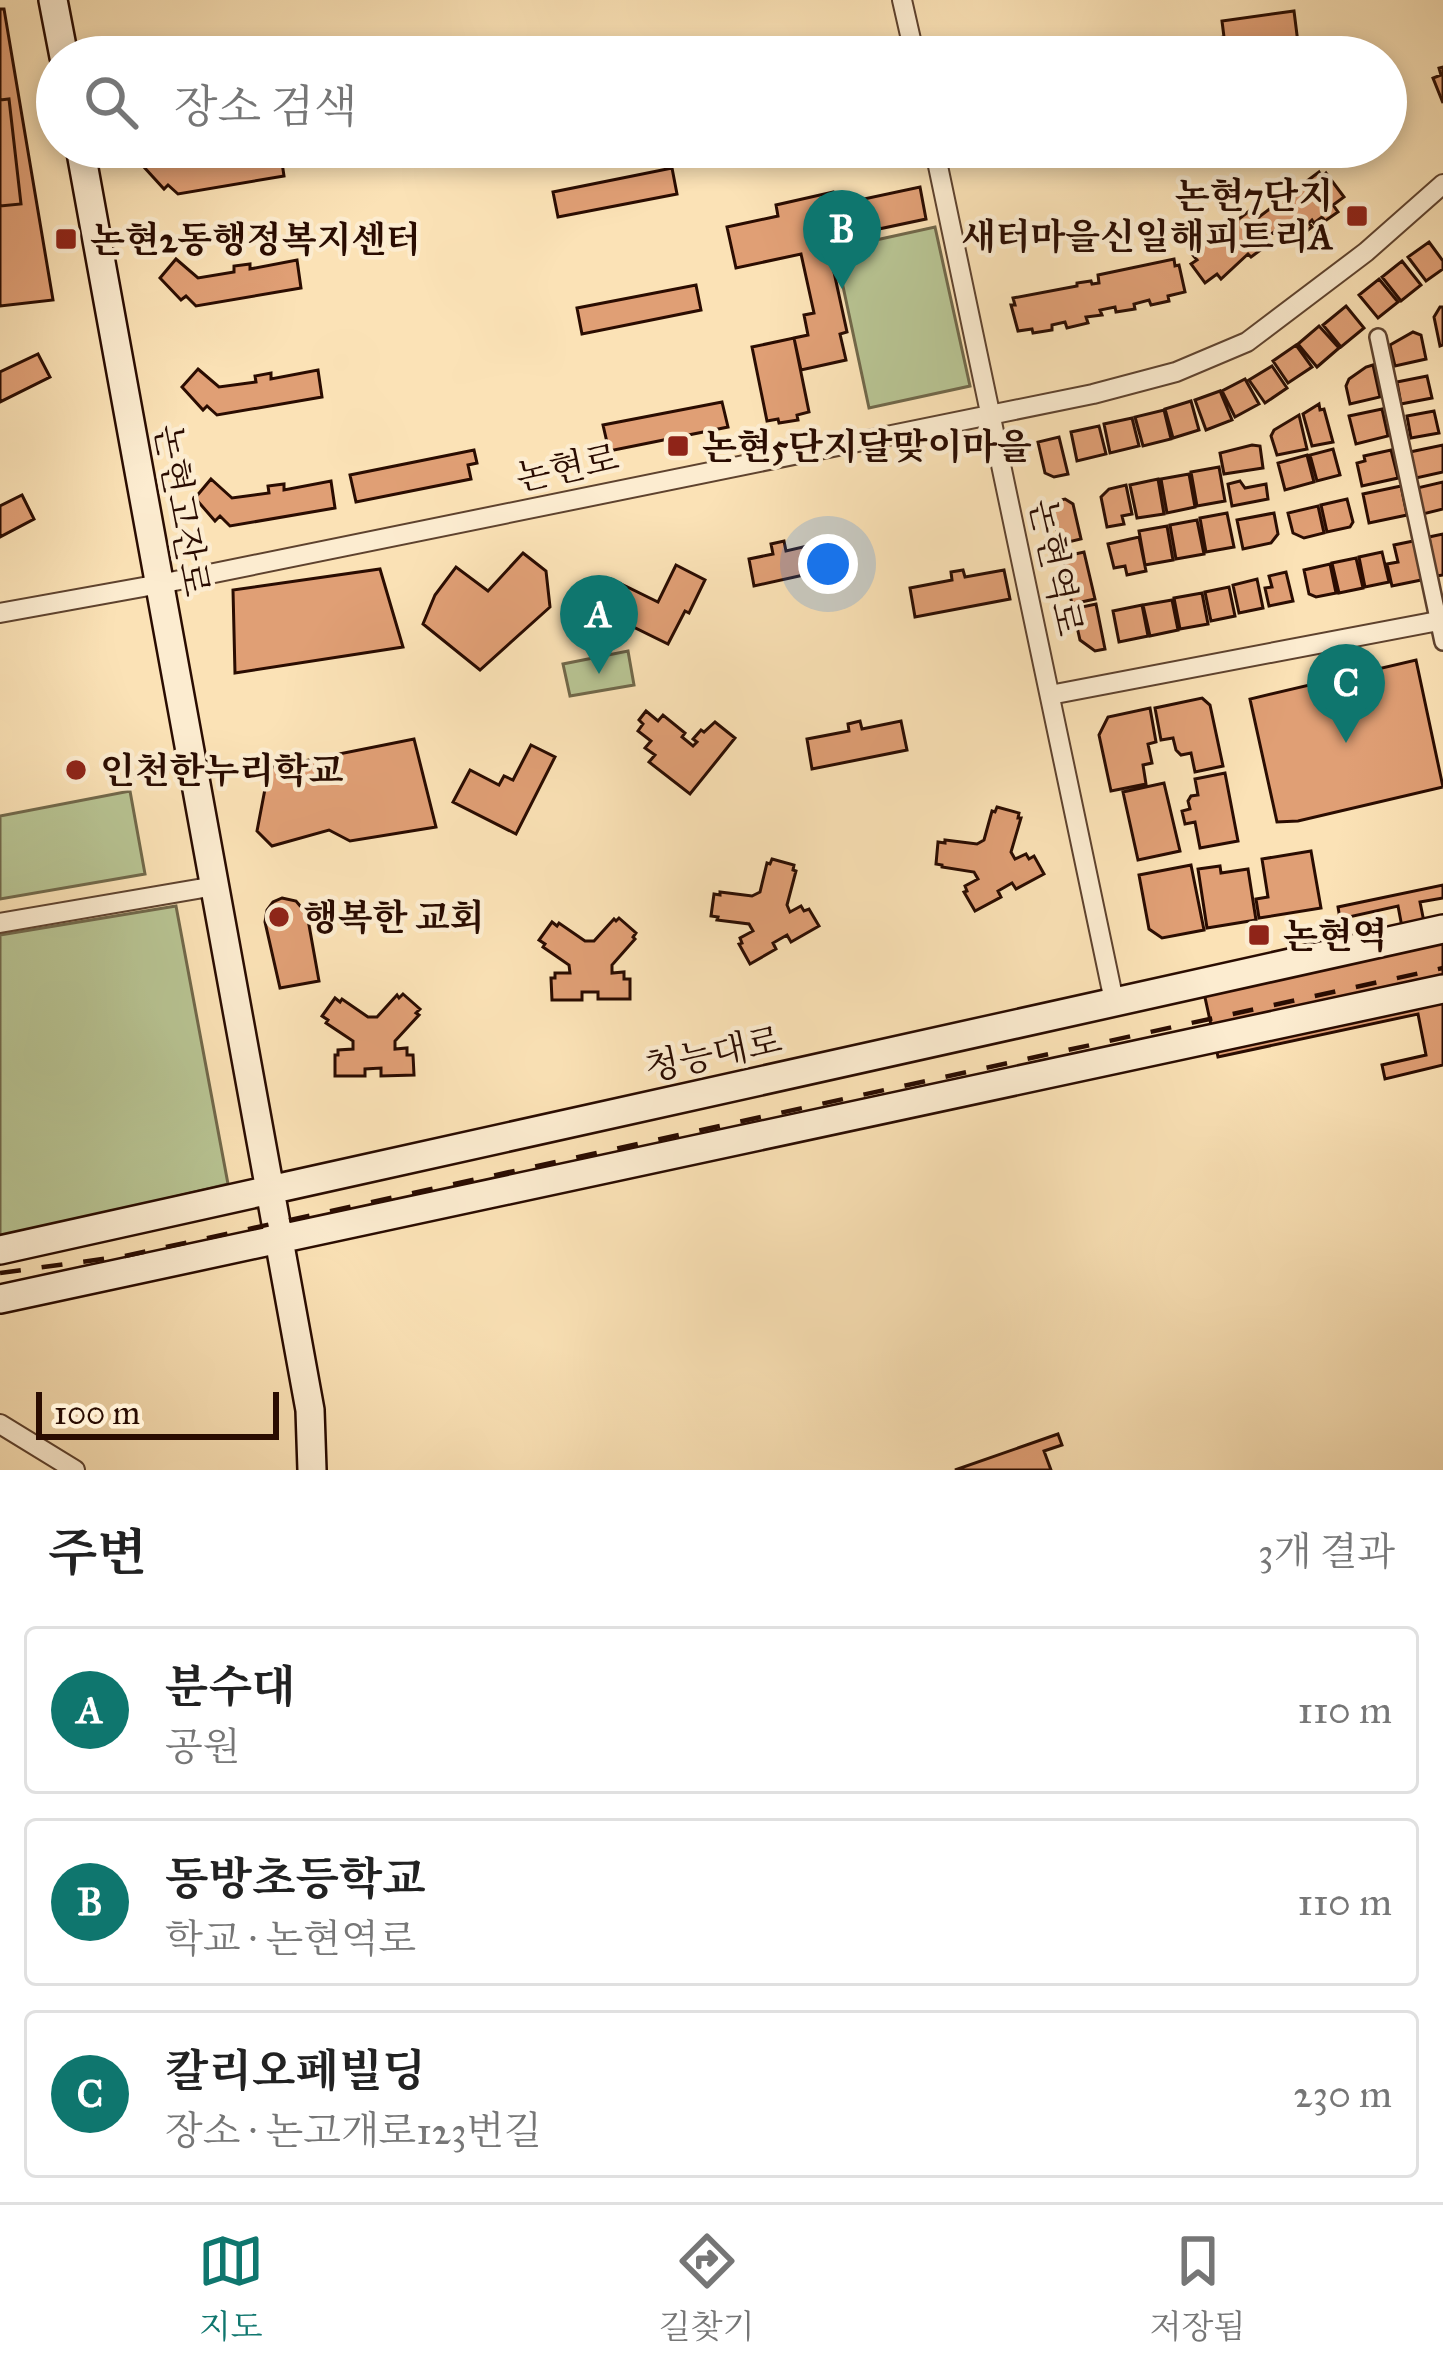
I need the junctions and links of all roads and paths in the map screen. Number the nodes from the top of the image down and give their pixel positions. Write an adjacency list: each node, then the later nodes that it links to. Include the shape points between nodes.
1 (53, 0): 3 (main road)
2 (902, 0): 4 (street)
3 (60, 36)
4 (911, 36)
5 (84, 168): 10 (main road, 논현고잔로)
6 (938, 168): 9 (street, 논현역로)
7 (1443, 184): 9 (street, 논현로, via 1246,342 1176,372)
8 (1378, 337): 12 (street)
9 (991, 415): 10 (street, 논현로); 14 (street, 논현역로)
10 (160, 584): 11 (street, 논현로); 15 (main road, 논현고잔로)
11 (0, 613)
12 (1441, 620): 13 (street); 14 (street)
13 (1443, 642)
14 (1050, 695): 19 (street, 논현역로)
15 (215, 886): 16 (street); 20 (main road, 논현고잔로)
16 (0, 923)
17 (1443, 929): 19 (main road, 청능대로)
18 (1443, 988): 21 (main road)
19 (1114, 1001): 20 (main road, 청능대로)
20 (270, 1189): 21 (main road, 논현고잔로); 22 (main road, 청능대로)
21 (279, 1239): 23 (main road); 26 (main road, 논현고잔로, via 310,1410)
22 (0, 1250)
23 (0, 1299)
24 (0, 1424): 25 (street)
25 (75, 1470)
26 (311, 1470)

